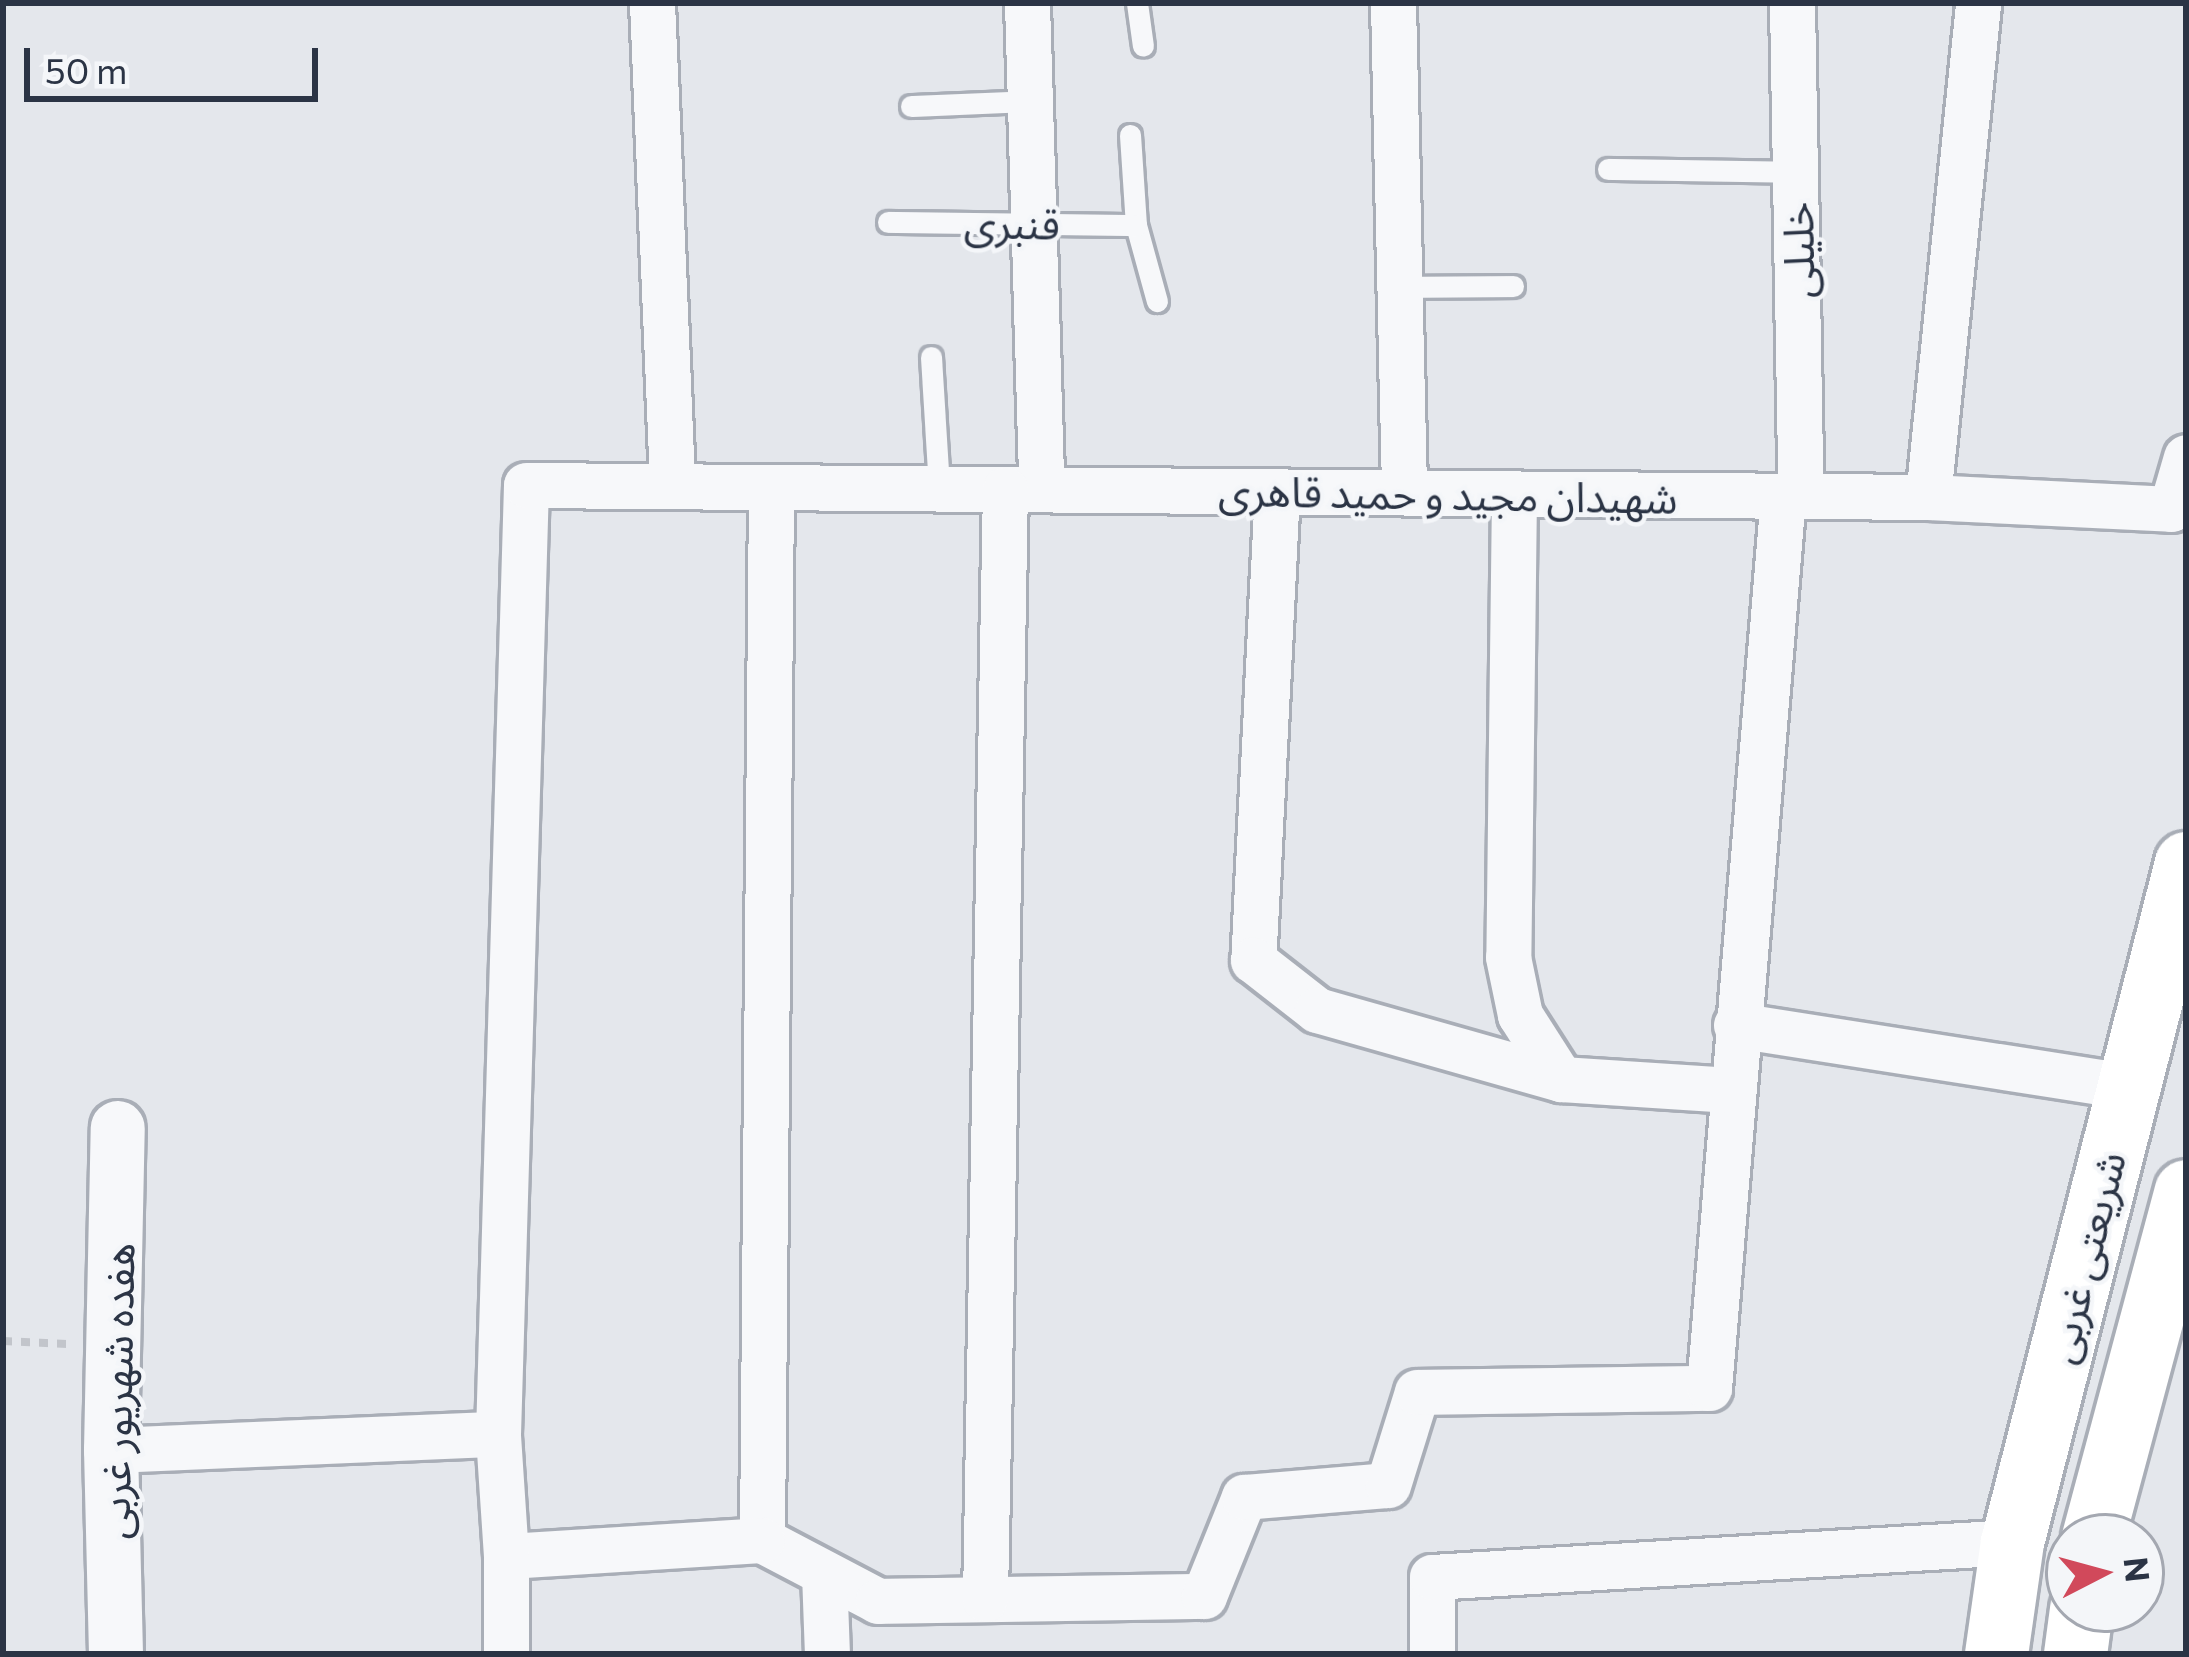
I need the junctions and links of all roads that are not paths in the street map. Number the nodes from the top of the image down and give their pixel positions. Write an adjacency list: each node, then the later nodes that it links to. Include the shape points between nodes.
1 (652, 3): 21 (street)
2 (1027, 3): 8 (street)
3 (1137, 3): 7 (lane)
4 (1393, 3): 17 (street)
5 (1792, 3): 12 (street, خلیلی)
6 (1978, 3): 29 (street)
7 (1143, 46)
8 (1029, 101): 9 (lane); 13 (street)
9 (911, 106)
10 (1130, 135): 15 (lane)
11 (1607, 169): 12 (lane)
12 (1796, 172): 28 (street, خلیلی)
13 (1033, 221): 14 (lane, قنبری); 15 (lane, قنبری); 24 (street)
14 (888, 222)
15 (1136, 225): 18 (lane)
16 (1514, 286): 17 (lane)
17 (1399, 287): 26 (street)
18 (1157, 301)
19 (931, 357): 23 (lane)
20 (2186, 457): 29 (street, شهیدان مجید و حمید قاهری, via 2171,508)
21 (672, 486): 22 (street, شهیدان مجید و حمید قاهری); 37 (street, شهیدان مجید و حمید قاهری, via 526,485)
22 (771, 487): 23 (street, شهیدان مجید و حمید قاهری); 40 (street)
23 (939, 488): 24 (street, شهیدان مجید و حمید قاهری)
24 (1023, 489): 25 (street, شهیدان مجید و حمید قاهری); 44 (street)
25 (1277, 491): 26 (street, شهیدان مجید و حمید قاهری); 32 (street, via 1253,960 1318,1010)
26 (1404, 493): 27 (street, شهیدان مجید و حمید قاهری)
27 (1514, 494): 28 (street, شهیدان مجید و حمید قاهری); 32 (street, via 1508,957 1520,1015)
28 (1792, 496): 29 (street, شهیدان مجید و حمید قاهری); 31 (street, خلیلی)
29 (1928, 497)
30 (2186, 863): 33 (main road, شریعتی غربی)
31 (1736, 1024): 33 (street); 34 (street, خلیلی)
32 (1561, 1078): 34 (street)
33 (2127, 1086): 41 (main road, شریعتی غربی)
34 (1731, 1090): 44 (street, خلیلی, via 1709,1388 1417,1392 1388,1485 1244,1497 1204,1597)
35 (118, 1128): 38 (street, هفده شهریور غربی)
36 (2186, 1191): 39 (main road, شریعتی غربی)
37 (498, 1434): 38 (street); 42 (street)
38 (111, 1450): 45 (street, هفده شهریور غربی)
39 (2099, 1513)
40 (762, 1540): 42 (street); 43 (street)
41 (2012, 1542): 48 (street, via 1432,1577); 49 (main road, شریعتی غربی)
42 (506, 1556): 46 (street)
43 (824, 1573): 44 (street, via 878,1601); 47 (street)
44 (985, 1600)
45 (116, 1654)
46 (506, 1654)
47 (827, 1654)
48 (1432, 1654)
49 (1996, 1654)

